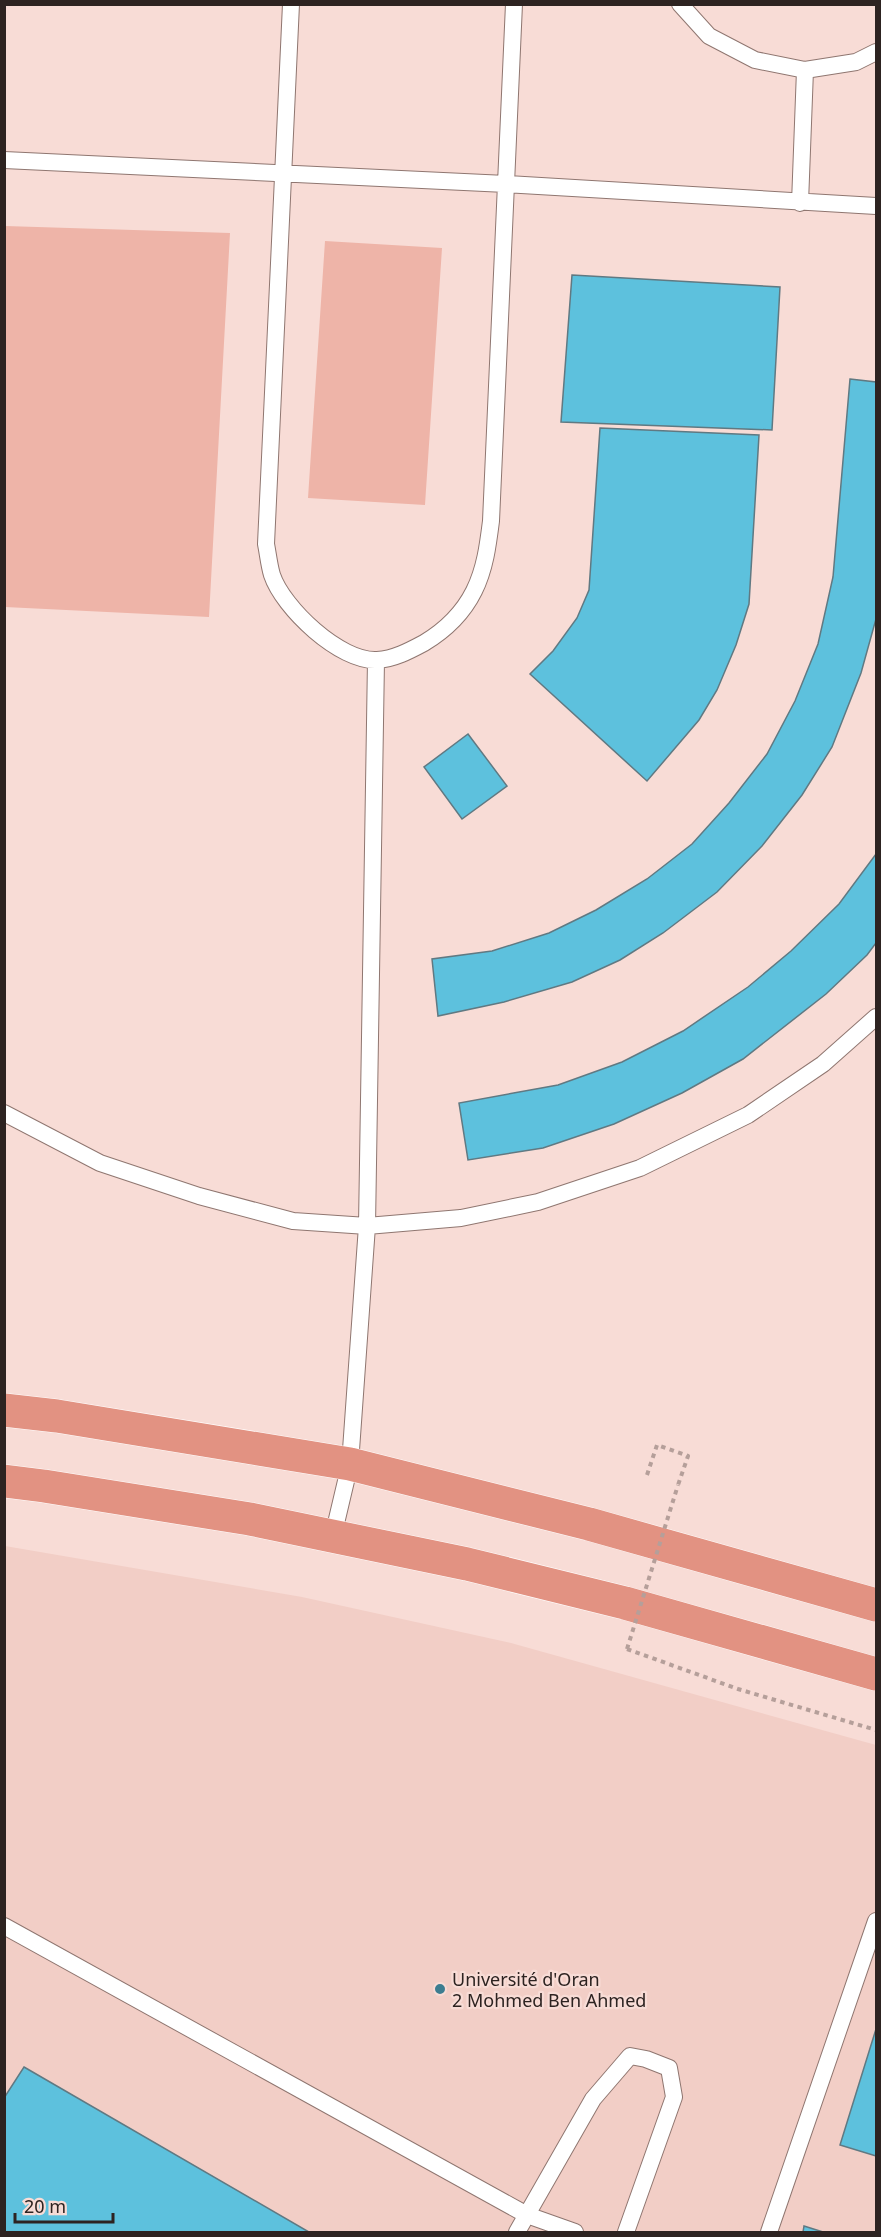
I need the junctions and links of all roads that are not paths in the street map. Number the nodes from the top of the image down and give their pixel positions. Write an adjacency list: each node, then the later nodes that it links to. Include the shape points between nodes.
1 (291, 4): 7 (lane)
2 (514, 4): 8 (lane)
3 (680, 4): 5 (lane, via 709,36 755,60)
4 (876, 52): 5 (lane, via 856,62)
5 (805, 70): 9 (lane)
6 (4, 160): 7 (lane)
7 (283, 173): 8 (lane); 11 (lane, via 266,544 272,576 289,604 315,632 345,652)
8 (506, 184): 9 (lane); 11 (lane, via 486,560 474,592 457,617 433,638 405,654)
9 (800, 203): 10 (lane)
10 (876, 206)
11 (376, 660): 14 (lane)
12 (876, 1017): 14 (lane, via 824,1064 748,1115 640,1168 538,1202 461,1218)
13 (4, 1113): 14 (lane, via 100,1163 199,1196 293,1221)
14 (367, 1226): 16 (lane)
15 (4, 1410): 16 (highway)
16 (350, 1464): 18 (lane); 19 (highway, via 589,1524)
17 (4, 1481): 18 (highway, via 239,1517)
18 (333, 1536): 20 (highway, via 625,1603)
19 (876, 1605)
20 (876, 1674)
21 (876, 1921): 27 (lane)
22 (4, 1926): 23 (lane)
23 (527, 2215): 24 (lane); 25 (lane); 26 (lane, via 593,2099 630,2056 669,2068 674,2097)
24 (517, 2232)
25 (575, 2232)
26 (626, 2232)
27 (769, 2232)

